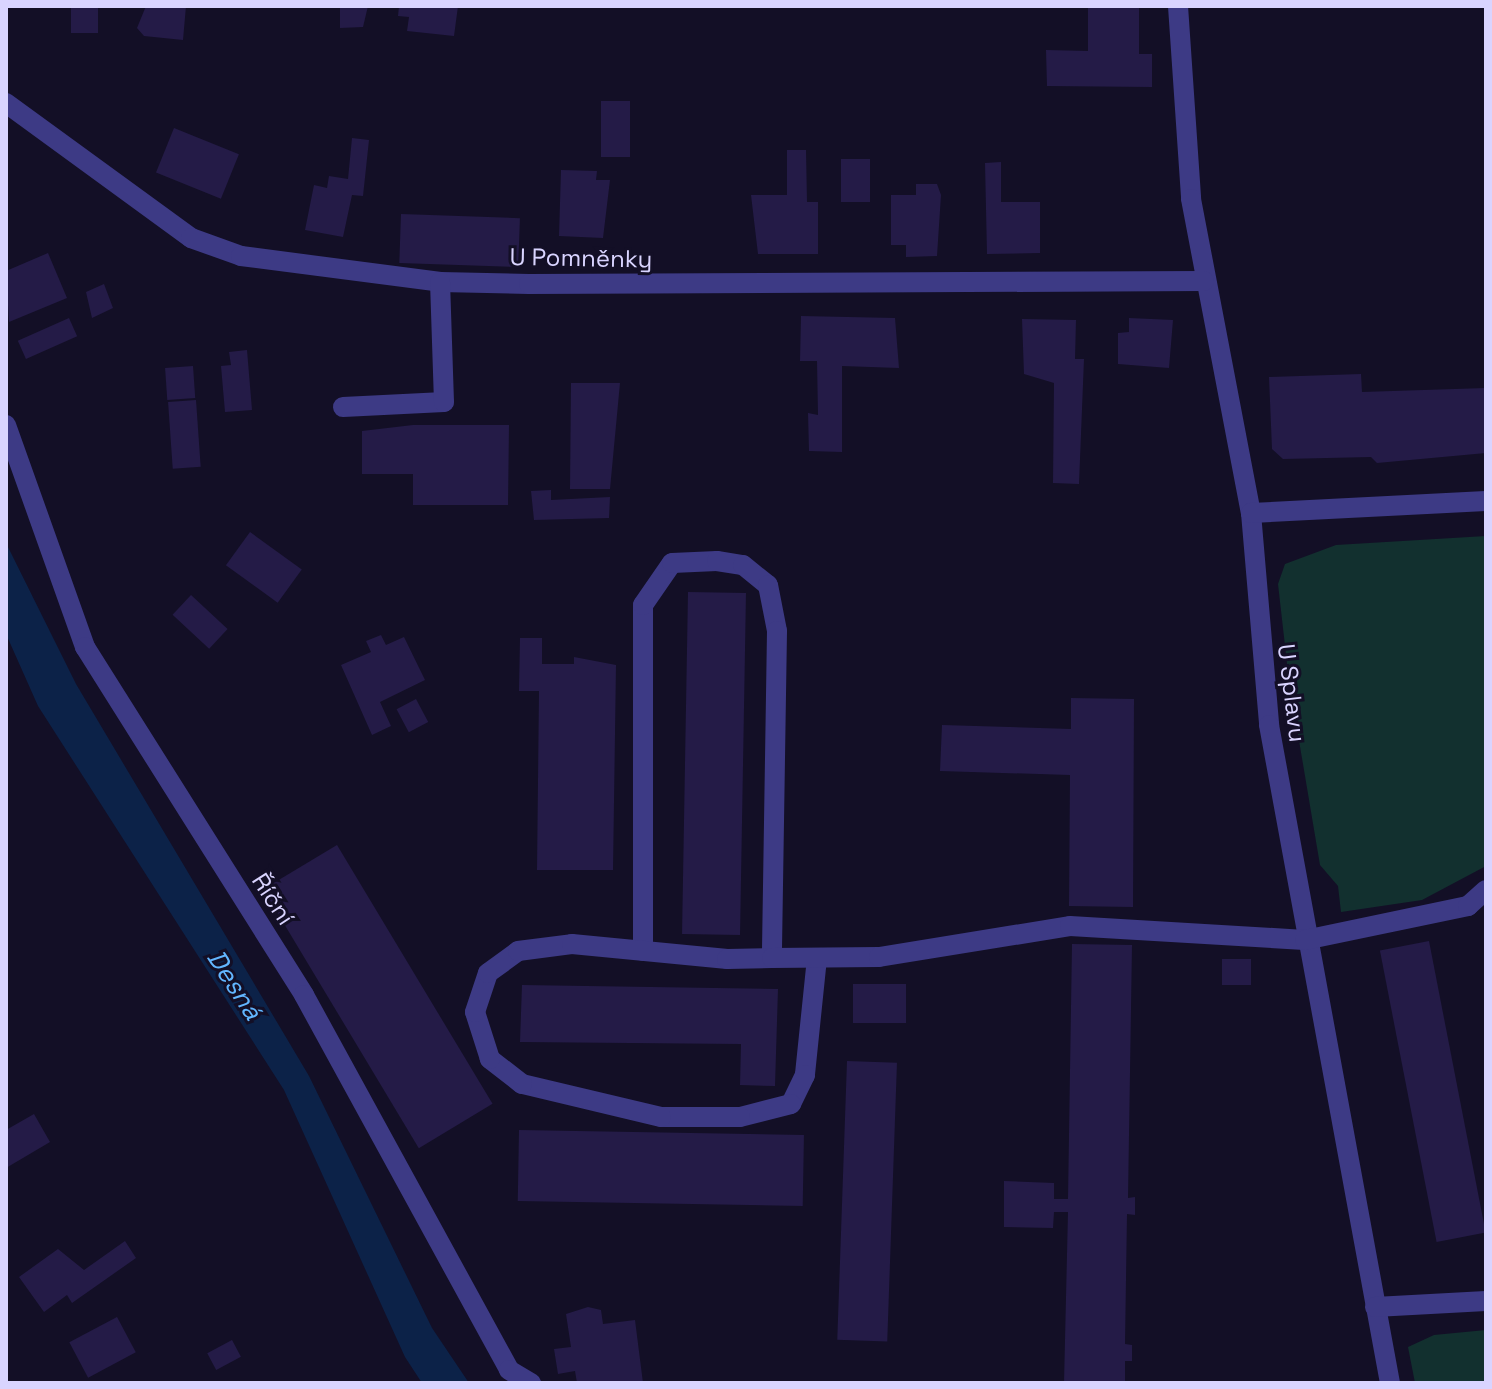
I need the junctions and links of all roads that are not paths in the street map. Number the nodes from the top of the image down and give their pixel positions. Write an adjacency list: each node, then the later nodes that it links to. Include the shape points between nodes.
1 (1178, 6): 3 (street, U Splavu)
2 (6, 103): 4 (street, U Pomněnky, via 191,238 241,256)
3 (1204, 281): 4 (street, U Pomněnky); 8 (street, U Splavu)
4 (440, 282): 5 (street, via 444,402)
5 (343, 407)
6 (6, 425): 16 (street, Říční, via 85,647 304,995 509,1370)
7 (1486, 501): 8 (street)
8 (1251, 513): 10 (street, U Splavu, via 1269,725)
9 (1485, 894): 10 (street, via 1468,906)
10 (1305, 940): 13 (street, via 1070,926 879,957); 15 (street, U Splavu)
11 (643, 951): 12 (street); 12 (street, via 643,605 672,563 717,561 743,565 768,585 777,631); 13 (street, via 572,944 518,951 488,973 475,1012 490,1059 522,1084 661,1117 740,1117 791,1104 805,1075)
12 (772, 958): 13 (street)
13 (817, 958)
14 (1486, 1301): 15 (street)
15 (1375, 1307): 17 (street, U Splavu)
16 (531, 1383)
17 (1390, 1383)

